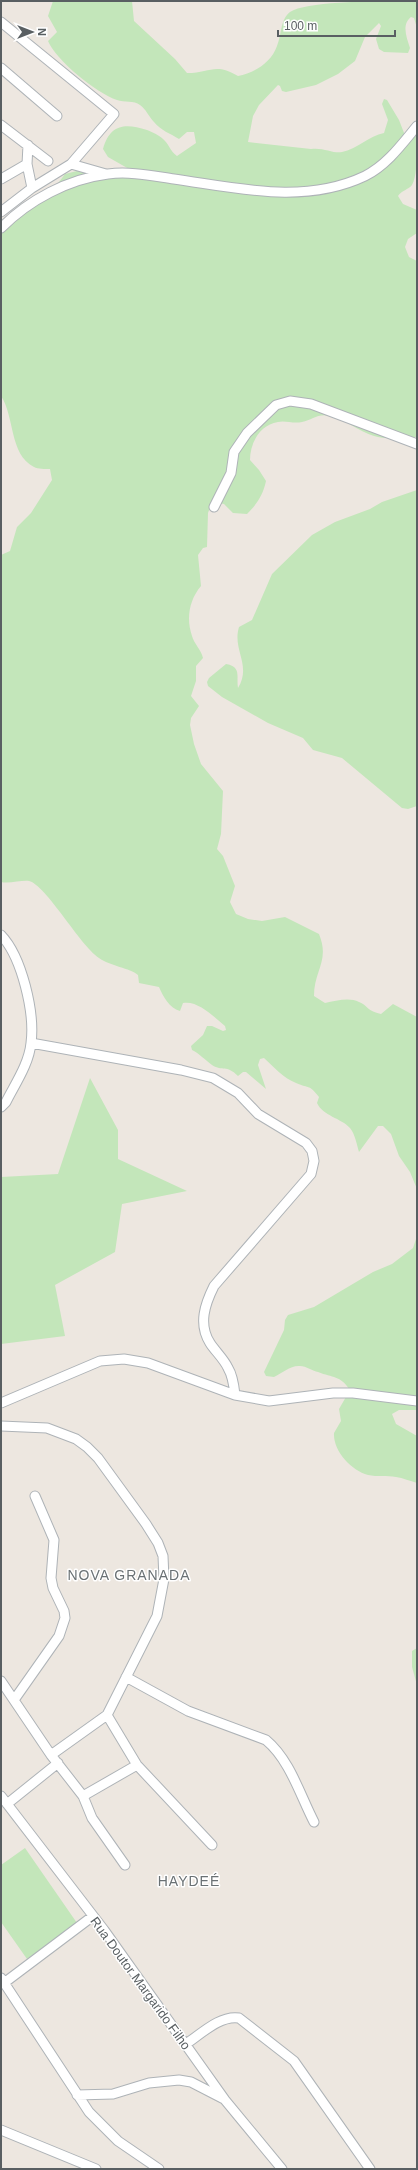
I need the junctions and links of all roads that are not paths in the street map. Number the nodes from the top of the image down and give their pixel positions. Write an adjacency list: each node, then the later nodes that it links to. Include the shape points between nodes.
1 (1, 22): 9 (street, via 114,114)
2 (1, 68): 3 (street)
3 (57, 116)
4 (1, 125): 6 (street)
5 (417, 126): 10 (street, via 395,154 366,175 337,187 301,193 257,191 132,174)
6 (28, 145): 7 (street); 8 (street)
7 (48, 161)
8 (27, 164): 11 (street); 12 (street)
9 (71, 164): 10 (street); 12 (street)
10 (107, 174): 14 (street, via 70,184 40,197)
11 (1, 179)
12 (32, 188): 13 (street)
13 (1, 212)
14 (1, 228)
15 (417, 444): 16 (street, via 311,404 290,401 276,405 247,433 234,452 231,474)
16 (214, 507)
17 (1, 935): 18 (street, via 22,971 30,1006)
18 (32, 1043): 19 (street, via 24,1067); 20 (street, via 213,1078 238,1093 258,1114 306,1143 312,1152 314,1161 311,1174 214,1286 208,1300 204,1314 205,1332 228,1366)
19 (1, 1107)
20 (235, 1395): 21 (street, via 269,1401 353,1393); 22 (street, via 148,1363 111,1359 79,1369)
21 (417, 1401)
22 (1, 1403)
23 (1, 1426): 25 (street, via 47,1428 71,1437 87,1447 128,1499 158,1543 165,1568 162,1597 157,1616)
24 (35, 1496): 27 (street, via 54,1540 52,1588 64,1611 64,1618 59,1636)
25 (126, 1677): 28 (street); 35 (street, via 188,1711 266,1740 283,1758)
26 (1, 1681): 27 (street)
27 (14, 1700): 29 (street)
28 (107, 1715): 29 (street); 31 (street)
29 (51, 1755): 30 (street)
30 (58, 1763): 33 (street); 34 (street)
31 (137, 1765): 33 (street); 36 (street)
32 (1, 1796): 34 (street, Rua Doutor Margarido Filho)
33 (83, 1796): 37 (street, via 92,1818)
34 (7, 1804): 38 (street, Rua Doutor Margarido Filho)
35 (314, 1822)
36 (212, 1845)
37 (125, 1865)
38 (93, 1916): 39 (street); 40 (street, Rua Doutor Margarido Filho)
39 (3, 1981): 41 (street)
40 (186, 2044): 42 (street, Rua Doutor Margarido Filho); 47 (street, via 222,2020 238,2018 294,2061)
41 (77, 2095): 42 (street, via 112,2094 149,2083 179,2080 191,2082); 45 (street, via 118,2141)
42 (225, 2100): 46 (street, Rua Doutor Margarido Filho)
43 (1, 2130): 44 (street)
44 (96, 2169)
45 (159, 2169)
46 (282, 2169)
47 (370, 2169)

